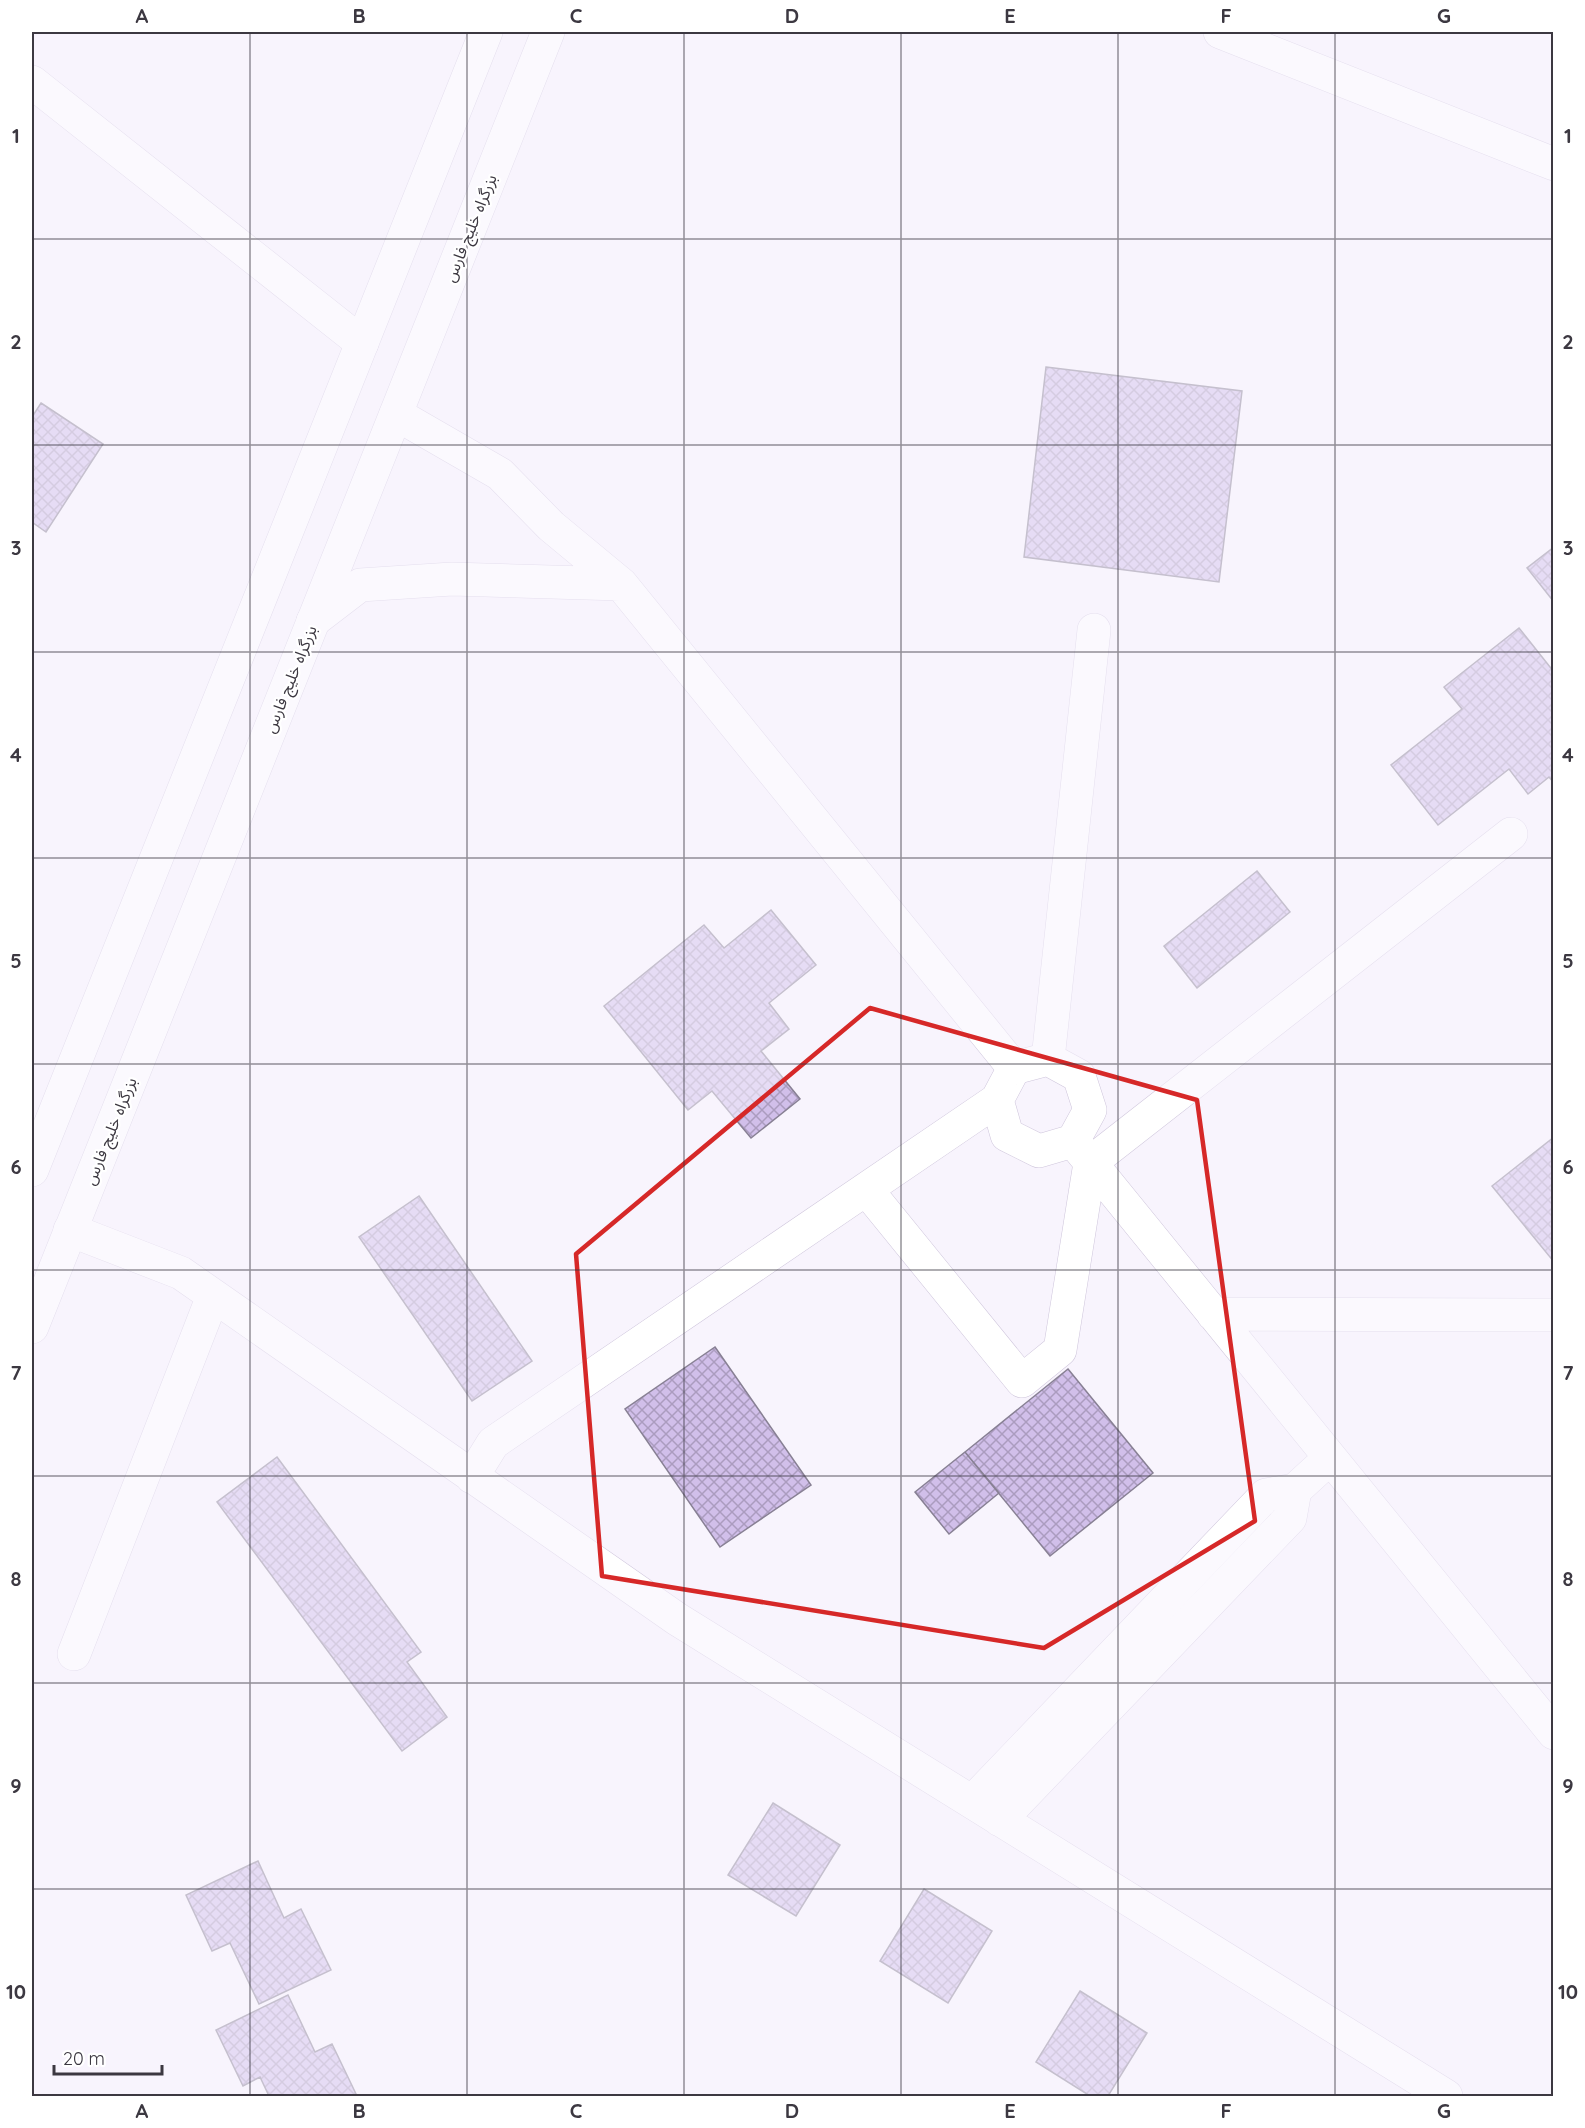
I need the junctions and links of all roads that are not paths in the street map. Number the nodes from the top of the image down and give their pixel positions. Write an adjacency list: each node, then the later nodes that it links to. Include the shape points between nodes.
1 (486, 32): 6 (main road)
2 (548, 32): 7 (main road, بزرگراه خلیج فارس)
3 (1220, 32): 5 (main road)
4 (32, 82): 6 (main road)
5 (1554, 164)
6 (362, 343): 16 (main road)
7 (396, 414): 8 (main road, via 500,474 551,526); 9 (main road, بزرگراه خلیج فارس)
8 (621, 584): 9 (main road, via 452,579 360,585); 13 (main road)
9 (313, 621): 18 (main road, بزرگراه خلیج فارس)
10 (1094, 630): 12 (main road)
11 (1511, 834): 15 (main road)
12 (1048, 1059): 13 (main road); 15 (main road, via 1079,1076 1090,1110)
13 (1014, 1068): 14 (main road)
14 (997, 1100): 15 (main road, via 1007,1135 1039,1152); 17 (main road)
15 (1082, 1152): 17 (main road, via 1060,1350 1022,1382); 20 (main road)
16 (32, 1170)
17 (866, 1189): 24 (main road, via 494,1443)
18 (70, 1230): 19 (main road, via 181,1274); 22 (main road, بزرگراه خلیج فارس)
19 (213, 1296): 24 (main road); 26 (main road)
20 (1214, 1314): 21 (main road); 23 (main road)
21 (1554, 1315)
22 (32, 1327)
23 (1330, 1458): 25 (main road); 27 (main road)
24 (472, 1476): 28 (main road, via 677,1618)
25 (1295, 1490): 28 (main road, via 1266,1495); 29 (main road, via 1290,1518)
26 (74, 1654)
27 (1554, 1733)
28 (972, 1802): 29 (main road)
29 (1000, 1820): 30 (main road)
30 (1446, 2097)

